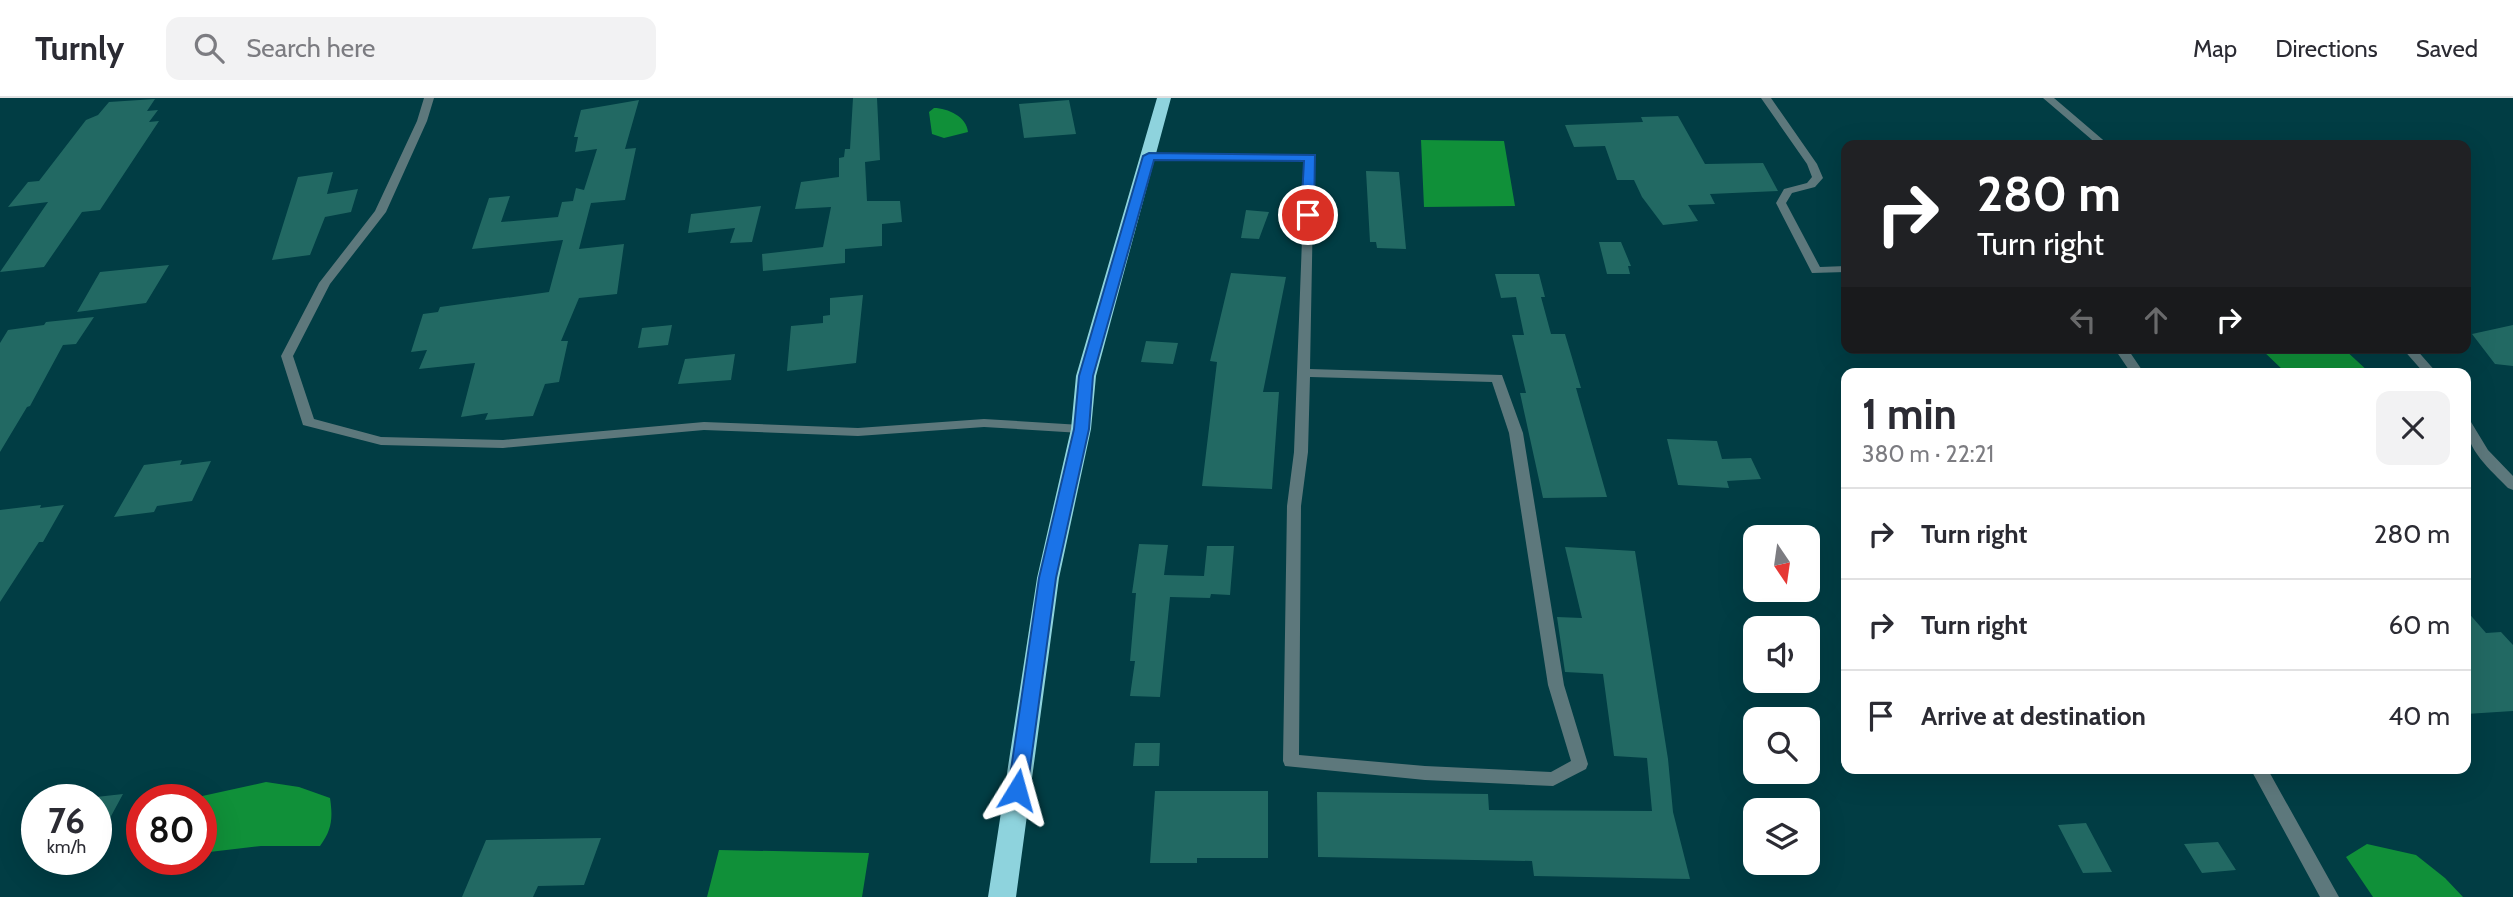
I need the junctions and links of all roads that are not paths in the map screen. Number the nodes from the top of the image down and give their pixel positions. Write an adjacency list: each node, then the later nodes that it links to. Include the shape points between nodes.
1 (429, 98): 11 (street, via 380,212 325,283 287,356 308,422 381,441 503,444 704,426 858,432 984,423)
2 (1164, 98): 6 (highway)
3 (1766, 98): 7 (street, via 1818,178 1811,185 1788,191 1781,203 1816,271)
4 (2048, 98): 5 (street)
5 (2098, 140)
6 (1149, 156): 10 (street, via 1310,157); 11 (highway, via 1086,376)
7 (1841, 270)
8 (2413, 354): 9 (street)
9 (2426, 368)
10 (1303, 373): 10 (street, via 1294,506 1292,761 1553,779 1580,764 1556,685 1517,433 1497,377)
11 (1081, 429): 15 (highway, via 1048,578)
12 (2471, 433): 13 (street)
13 (2513, 485)
14 (2261, 774): 16 (street)
15 (1002, 896)
16 (2330, 897)

